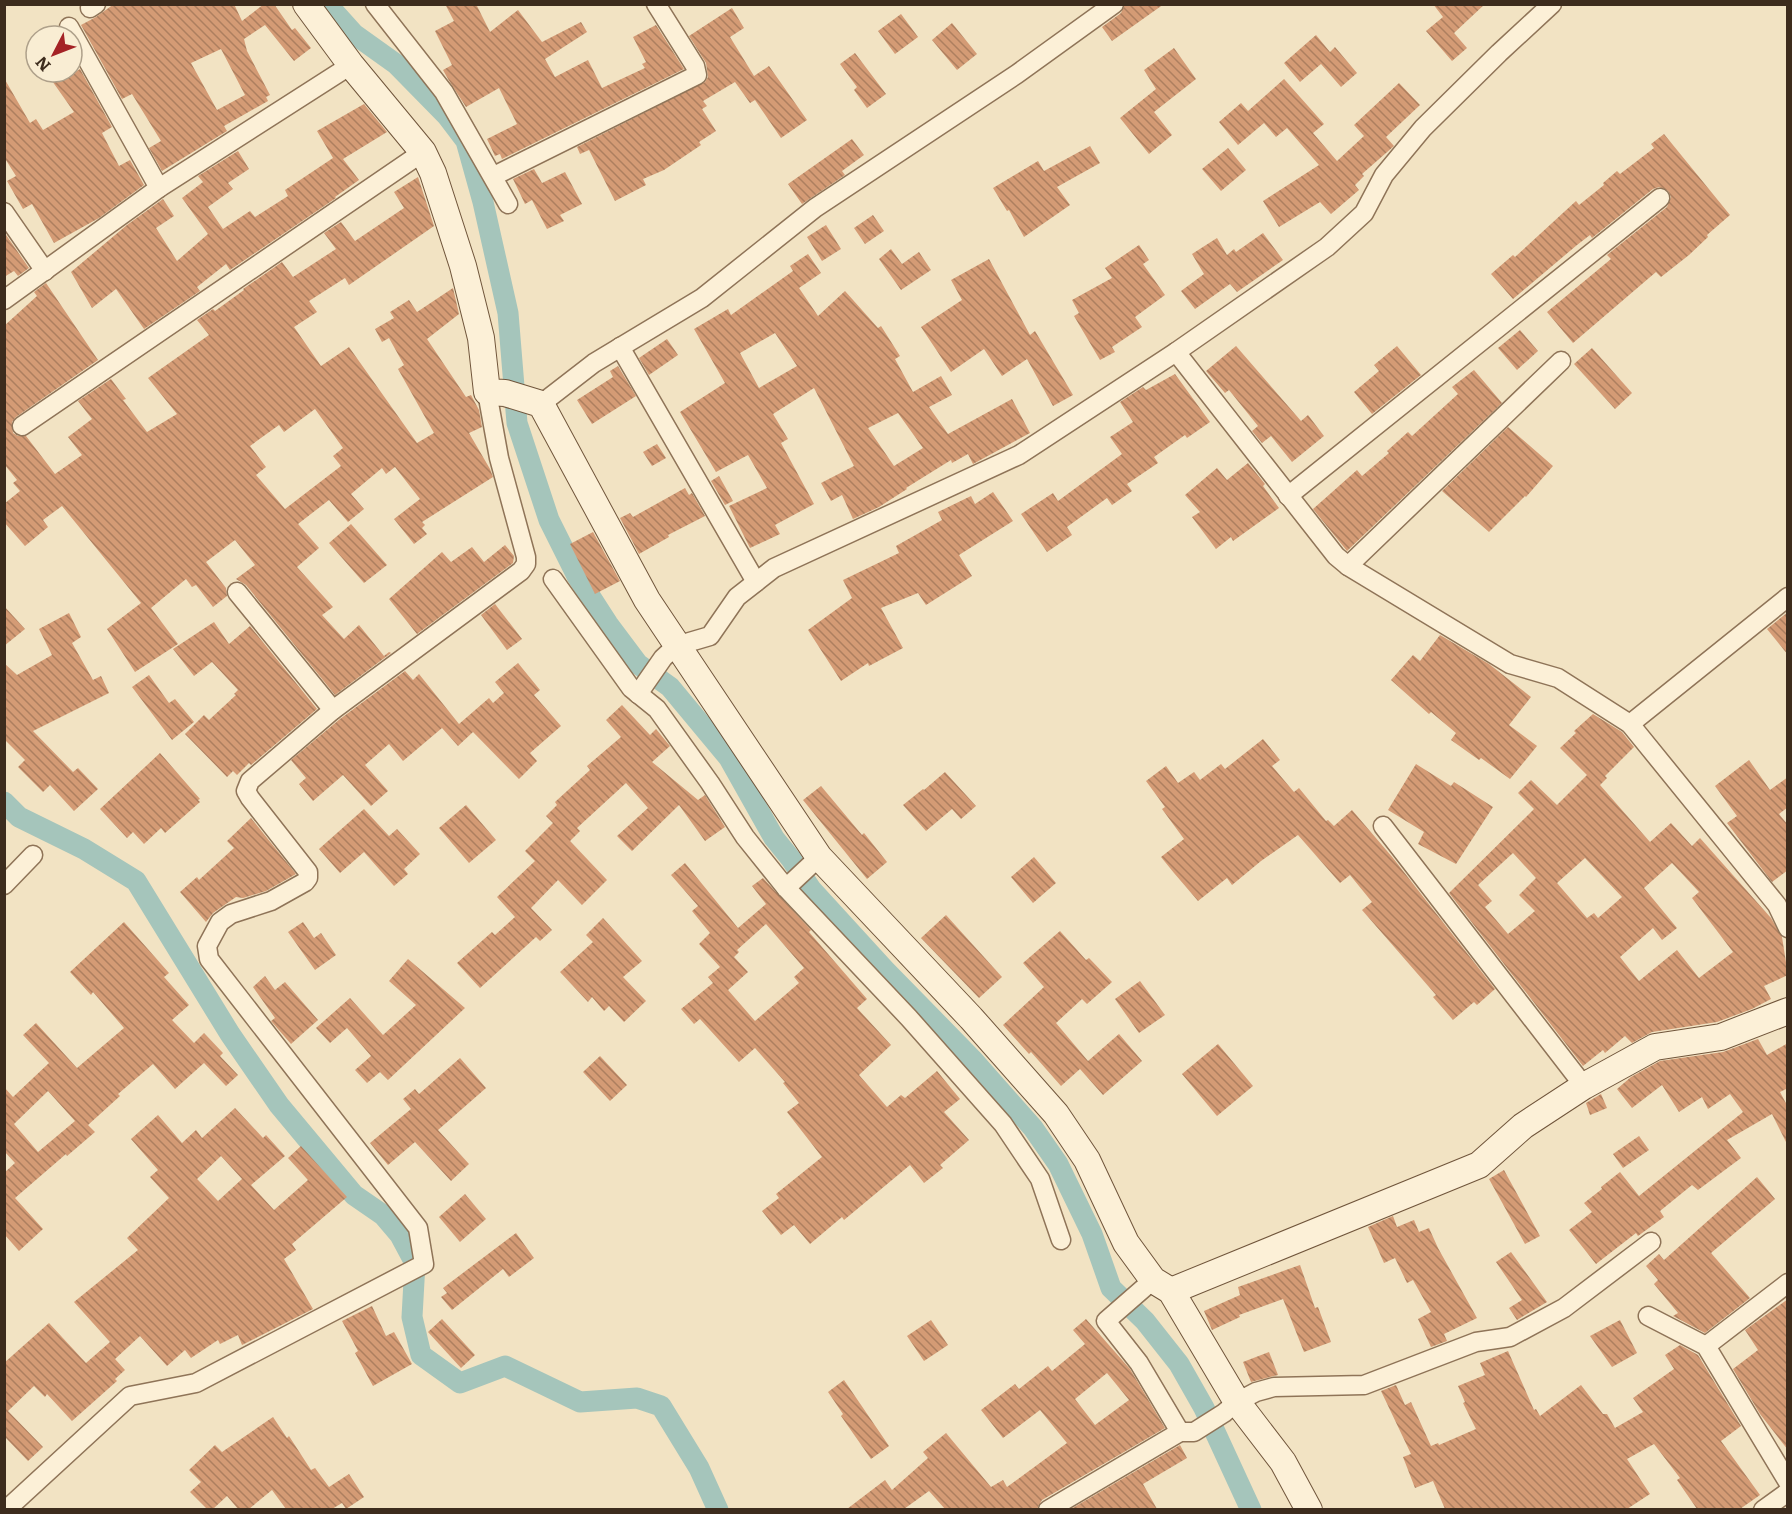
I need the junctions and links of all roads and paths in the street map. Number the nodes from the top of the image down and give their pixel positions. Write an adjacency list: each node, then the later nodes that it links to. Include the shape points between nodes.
1 (306, 4): 7 (main road)
2 (375, 4): 9 (street, via 444,92)
3 (656, 4): 9 (street, via 697,75)
4 (1114, 4): 16 (street, via 1017,74 815,208 702,298)
5 (1552, 4): 17 (street, via 1423,128 1384,175 1364,213 1327,247)
6 (84, 54): 10 (street)
7 (351, 65): 8 (main road); 10 (street)
8 (423, 152): 19 (main road, via 463,266 481,338); 20 (street)
9 (494, 176): 12 (street)
10 (159, 188): 14 (street)
11 (1659, 198): 21 (street)
12 (508, 204)
13 (4, 212): 14 (street)
14 (45, 271): 15 (street)
15 (4, 300)
16 (620, 347): 19 (street, via 594,363); 24 (street)
17 (1176, 352): 21 (street); 24 (street, via 1019,455 774,568)
18 (1561, 361): 22 (street)
19 (515, 397): 27 (main road, via 647,600); 29 (street, via 499,458 526,564)
20 (22, 426)
21 (1288, 495): 22 (street)
22 (1348, 566): 30 (street, via 1510,664 1558,678)
23 (553, 579): 28 (street, via 631,688)
24 (756, 582): 27 (street, via 737,597 710,636)
25 (237, 592): 29 (street)
26 (1788, 597): 30 (street)
27 (670, 652): 28 (street); 33 (main road)
28 (641, 690): 35 (street)
29 (333, 710): 49 (street, via 250,781 246,790 308,872 308,878 271,901 231,914 220,922 207,946 209,959 418,1228 424,1264 196,1383 130,1396)
30 (1630, 724): 36 (street, via 1777,905)
31 (1383, 826): 38 (street)
32 (33, 855): 34 (street)
33 (813, 862): 35 (street); 42 (main road, via 971,1018 1056,1114 1087,1160 1126,1243)
34 (4, 885)
35 (786, 888): 39 (street, via 1003,1124 1040,1179)
36 (1788, 928)
37 (1788, 1011): 38 (main road, via 1721,1037 1655,1047)
38 (1584, 1086): 42 (main road, via 1523,1126 1479,1165)
39 (1061, 1240)
40 (1651, 1242): 45 (street, via 1564,1308 1510,1336 1476,1342 1364,1385 1274,1387 1256,1392)
41 (1788, 1283): 44 (street)
42 (1155, 1287): 45 (main road); 46 (street, via 1106,1321)
43 (1648, 1316): 44 (street)
44 (1706, 1346): 47 (street)
45 (1231, 1408): 46 (street); 51 (main road, via 1283,1462)
46 (1187, 1432): 50 (street)
47 (1788, 1482)
48 (1788, 1492): 52 (street)
49 (6, 1509)
50 (1048, 1509)
51 (1309, 1509)
52 (1763, 1509)

